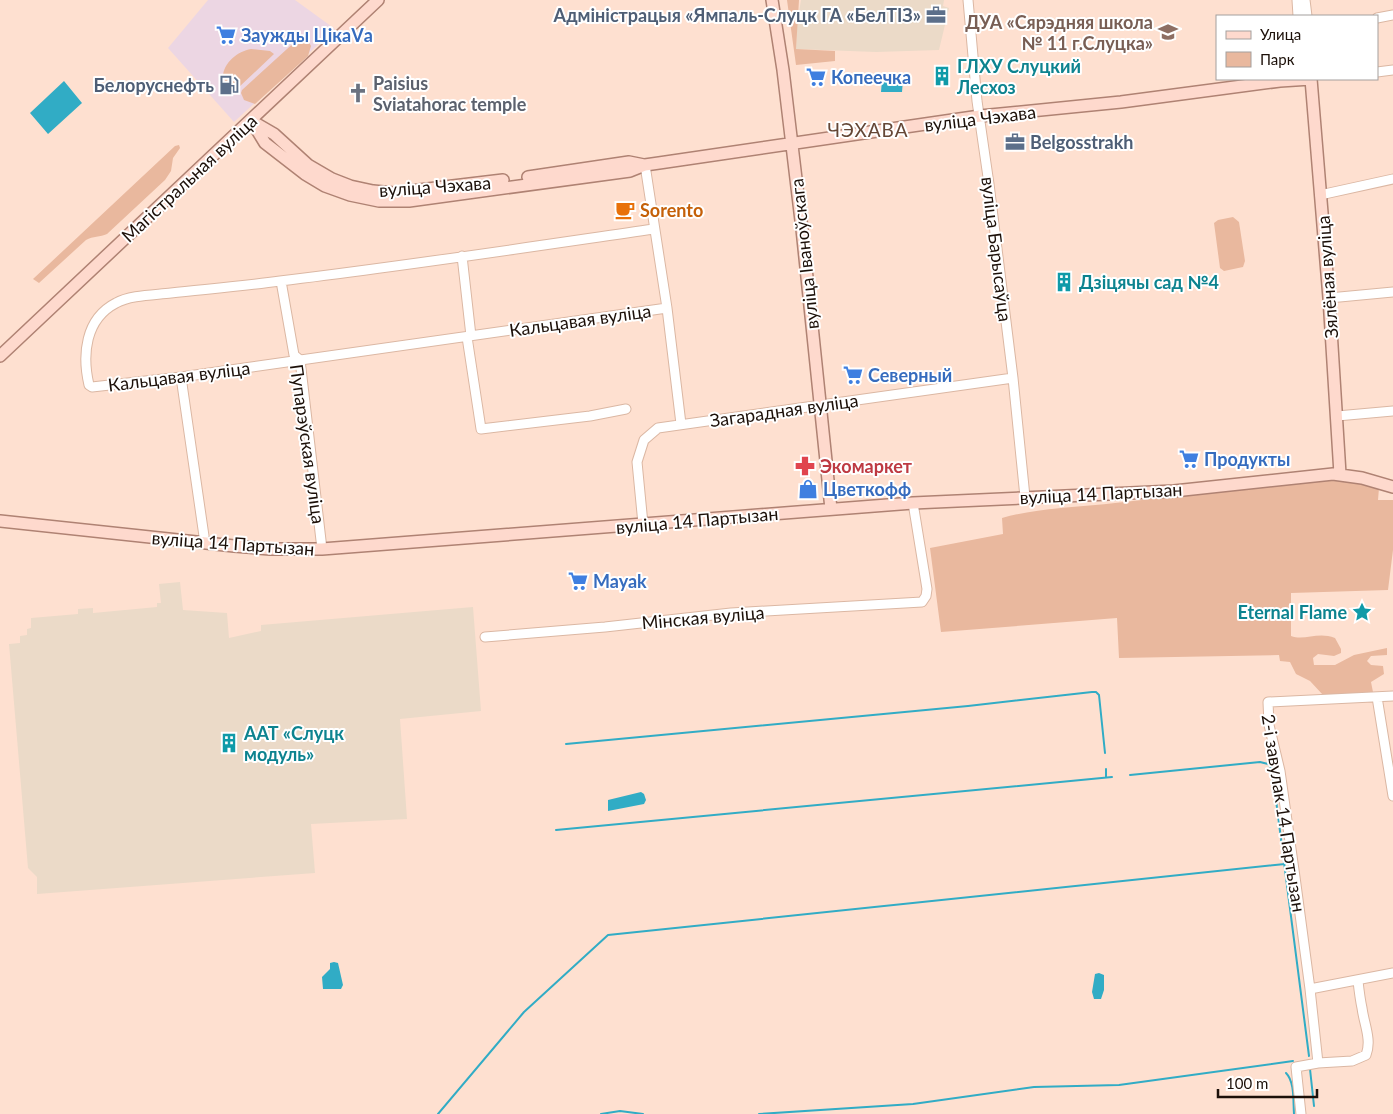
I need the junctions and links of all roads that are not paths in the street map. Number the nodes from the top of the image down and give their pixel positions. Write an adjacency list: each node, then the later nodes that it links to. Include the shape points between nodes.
1 (378, 0): 15 (main road, Магістральная вуліца)
2 (772, 0): 16 (main road, вуліца Іваноўскага)
3 (968, 0): 14 (street, вуліца Барысаўца)
4 (1297, 0): 6 (street)
5 (1305, 0): 7 (street)
6 (1298, 15)
7 (1307, 15)
8 (1393, 16): 9 (street)
9 (1378, 18)
10 (1393, 70): 11 (street)
11 (1378, 72)
12 (1296, 80): 14 (main road, вуліца Чэхава)
13 (1311, 80): 19 (main road, Зялёная вуліца)
14 (980, 116): 16 (main road, вуліца Чэхава); 30 (street, вуліца Барысаўца)
15 (251, 120): 17 (main road, вуліца Чэхава, via 274,134 308,165 332,179 373,191 420,190 629,162); 27 (main road, Магістральная вуліца)
16 (791, 144): 17 (main road, вуліца Чэхава); 31 (main road, вуліца Іваноўскага)
17 (645, 166): 20 (street)
18 (1393, 179): 19 (street)
19 (1320, 195): 24 (main road, Зялёная вуліца)
20 (654, 229): 21 (street, Кальцавая вуліца); 25 (street)
21 (462, 256): 22 (street, Кальцавая вуліца); 26 (street)
22 (280, 281): 28 (street, Пупарэўская вуліца, via 294,355); 29 (street, Кальцавая вуліца, via 127,299 104,311 95,322 85,352 85,367 92,387)
23 (1393, 292): 24 (street)
24 (1329, 298): 34 (main road, Зялёная вуліца)
25 (667, 308): 26 (street, Кальцавая вуліца); 35 (street, Кальцавая вуліца)
26 (469, 336): 28 (street, Кальцавая вуліца); 32 (street, via 481,429)
27 (0, 356)
28 (300, 360): 29 (street, Кальцавая вуліца); 44 (street, Пупарэўская вуліца)
29 (181, 377): 43 (street)
30 (1013, 378): 31 (street, Загарадная вуліца); 38 (street, вуліца Барысаўца)
31 (821, 406): 35 (street, Загарадная вуліца); 40 (main road, вуліца Іваноўскага)
32 (626, 409)
33 (1393, 410): 34 (street)
34 (1337, 416): 36 (main road, Зялёная вуліца)
35 (681, 424): 42 (street, Загарадная вуліца, via 658,428 644,440 640,449 637,462)
36 (1340, 474): 37 (main road, вуліца 14 Партызан); 38 (main road, вуліца 14 Партызан, via 1174,491)
37 (1393, 487)
38 (1025, 497): 39 (main road, вуліца 14 Партызан)
39 (913, 503): 40 (main road, вуліца 14 Партызан); 45 (street, Мінская вуліца, via 928,589 922,602 731,613)
40 (831, 509): 42 (main road, вуліца 14 Партызан)
41 (0, 521): 43 (main road, вуліца 14 Партызан)
42 (644, 524): 44 (main road, вуліца 14 Партызан)
43 (205, 543): 44 (main road, вуліца 14 Партызан, via 270,549)
44 (322, 549)
45 (484, 637)
46 (1378, 696): 47 (street); 48 (street); 51 (street, 2-і завулак 14 Партызан, via 1268,702)
47 (1393, 696)
48 (1393, 796)
49 (1393, 973): 50 (street)
50 (1358, 981): 51 (street); 52 (street, via 1368,1039 1366,1055 1352,1061)
51 (1310, 989): 52 (street)
52 (1318, 1064): 53 (street, via 1296,1067)
53 (1301, 1114)

